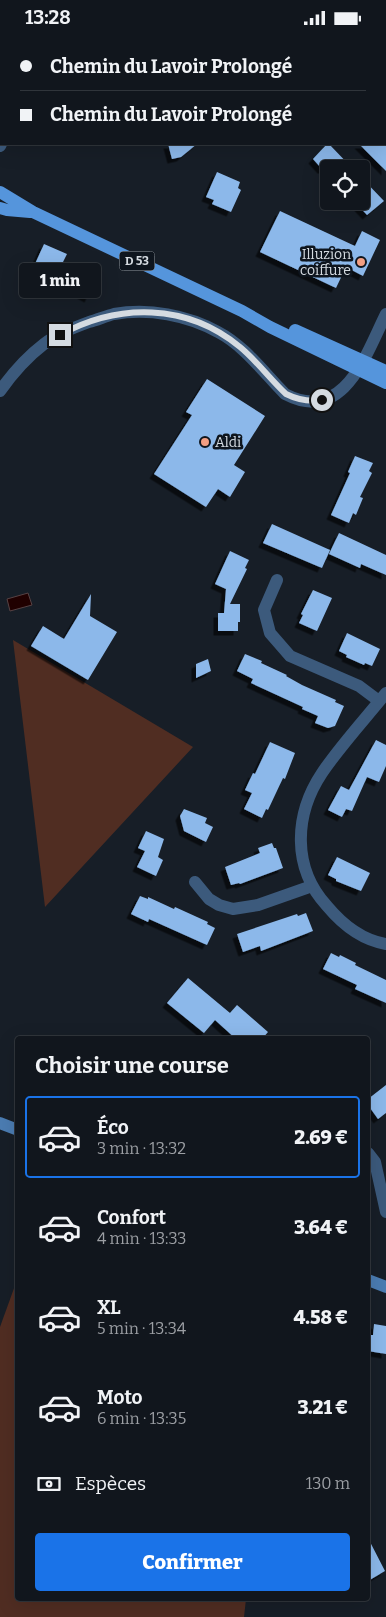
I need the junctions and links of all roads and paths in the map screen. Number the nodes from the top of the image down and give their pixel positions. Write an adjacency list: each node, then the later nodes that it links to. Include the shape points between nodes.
1 (0, 192): 3 (main road, D 53)
2 (0, 208): 3 (main road, D 53)
3 (33, 212): 5 (main road, D 53, via 242,311 272,320)
4 (386, 314): 5 (street)
5 (361, 365): 6 (main road, D 53); 7 (main road, D 53); 8 (street, via 335,396 308,402 295,399 286,394 241,347 219,332 201,323 160,312 142,311 114,314 74,327 32,354)
6 (386, 371)
7 (386, 383)
8 (0, 391)
9 (277, 580): 10 (street, via 264,610 270,633 290,656)
10 (383, 697): 12 (street, via 322,773 310,795 302,825 301,856)
11 (195, 882): 12 (street, via 209,899 232,909 258,905)
12 (312, 886): 13 (street, via 334,915 349,928 375,942)
13 (386, 944)
14 (0, 1123): 15 (street)
15 (15, 1129)
16 (370, 1156): 17 (street, via 375,1162)
17 (386, 1211)
18 (370, 1281): 19 (street)
19 (386, 1287)

